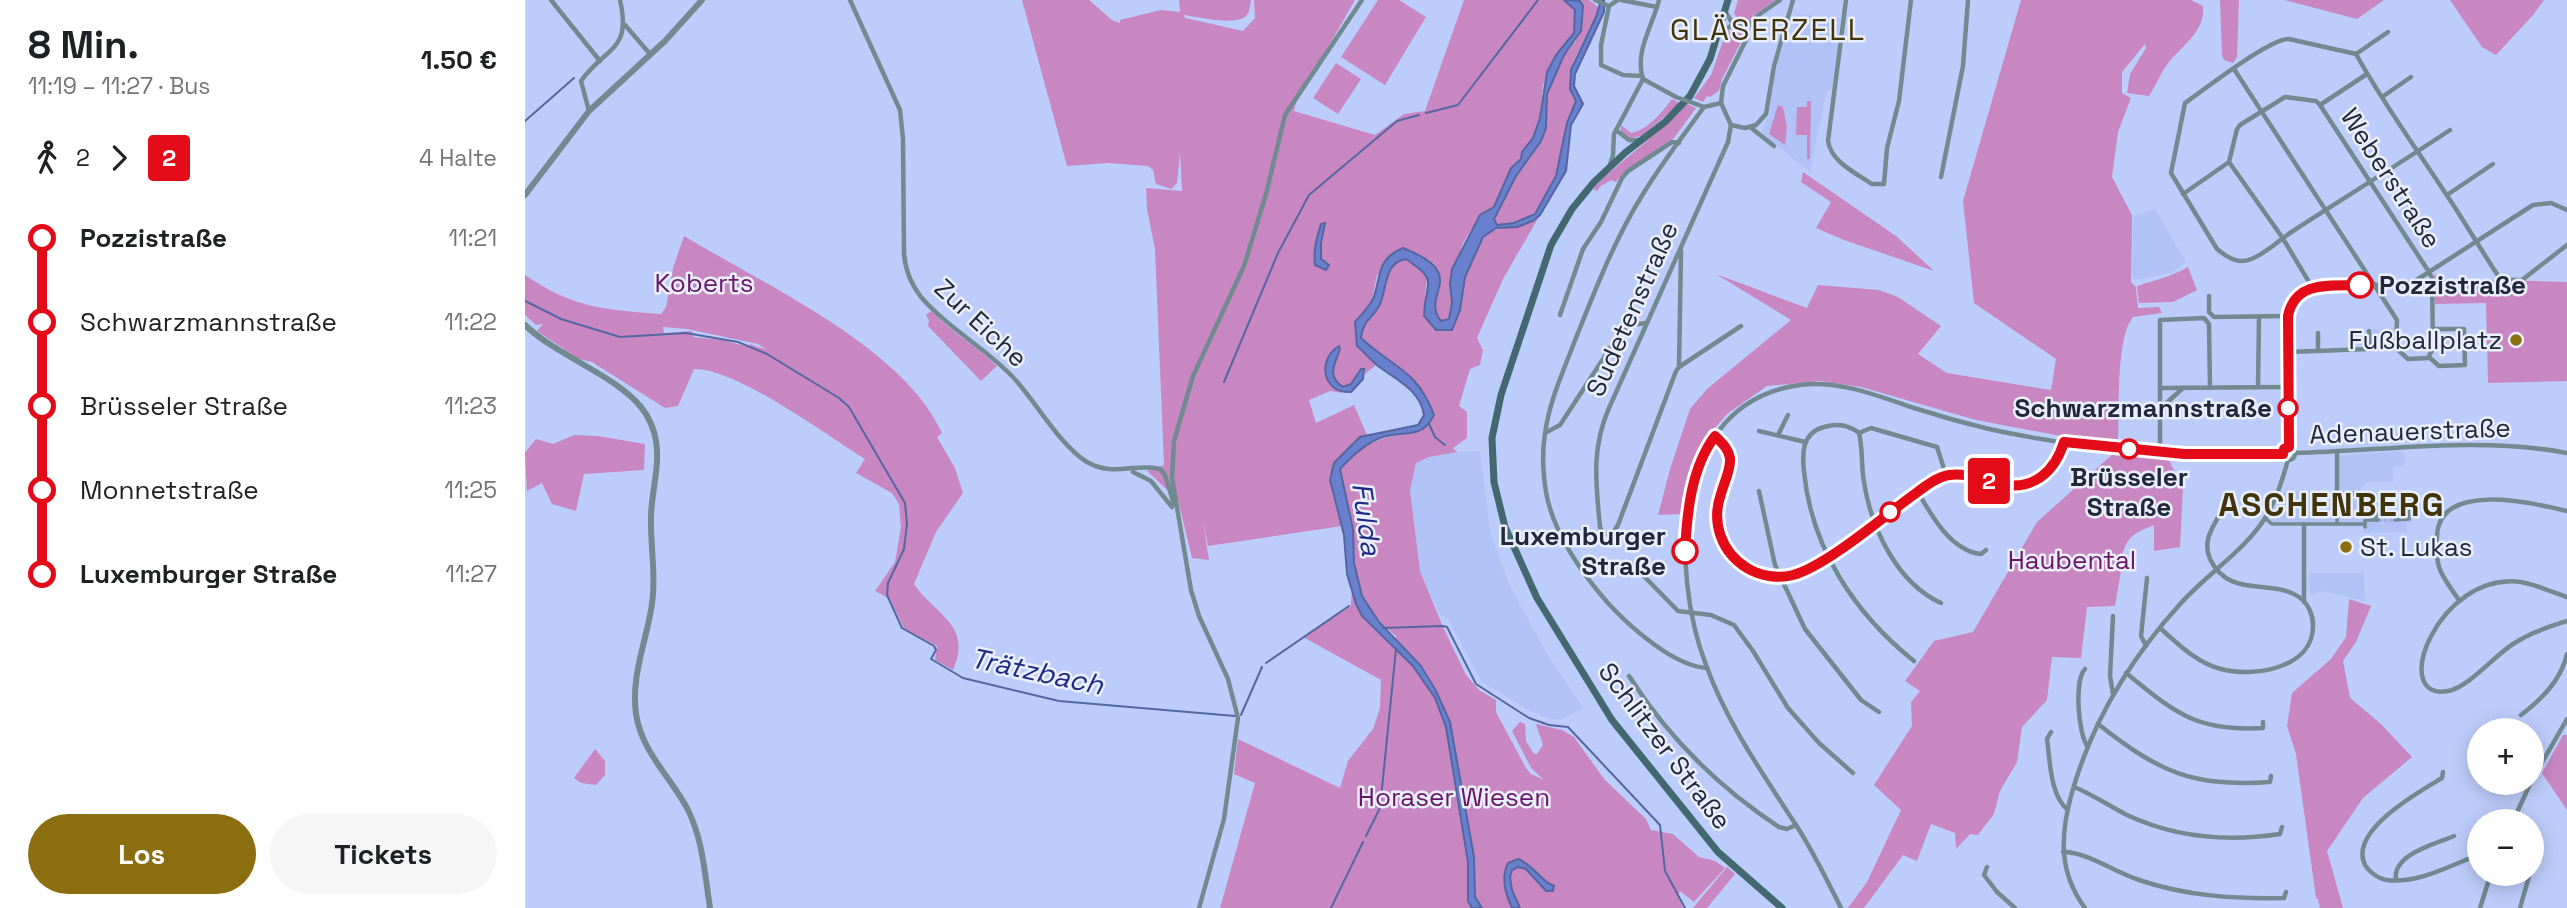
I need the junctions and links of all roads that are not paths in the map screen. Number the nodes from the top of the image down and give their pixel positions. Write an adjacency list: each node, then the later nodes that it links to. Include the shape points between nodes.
1 (551, 0): 25 (street)
2 (620, 0): 19 (street)
3 (702, 0): 23 (street)
4 (850, 0): 98 (street, Zur Eiche, via 900,110 904,253 912,284 946,322 1011,375 1080,457 1104,468)
5 (1362, 0): 108 (street, via 1285,115 1244,266 1183,404 1171,462)
6 (1620, 0): 15 (street); 16 (street)
7 (1659, 0): 16 (street)
8 (1728, 0): 17 (main road, Schlitzer Straße)
9 (1780, 0): 20 (street)
10 (1793, 0): 37 (street, via 1766,114)
11 (1846, 0): 12 (street, via 1829,151 1872,184 1884,184)
12 (1911, 0)
13 (1968, 0): 47 (street, via 1962,66)
14 (1596, 1): 15 (street)
15 (1607, 5): 29 (street, via 1600,61 1604,68)
16 (1657, 7): 29 (street, via 1645,39)
17 (1725, 10): 18 (street); 22 (main road, Schlitzer Straße)
18 (1733, 24): 20 (street); 22 (street)
19 (624, 25): 23 (street); 25 (street, via 617,43)
20 (1747, 28): 31 (street, via 1747,38 1723,86)
21 (2388, 32): 24 (street)
22 (1717, 38): 40 (main road, Schlitzer Straße, via 1690,96)
23 (650, 54): 35 (street)
24 (2356, 54): 26 (street, via 2282,39); 27 (street)
25 (600, 61): 35 (street, via 580,80)
26 (2234, 69): 34 (street); 49 (street, via 2185,103 2171,173)
27 (2367, 74): 30 (street); 32 (street)
28 (2411, 77): 30 (street)
29 (1642, 78): 33 (street, bridge); 38 (street)
30 (2382, 97): 43 (street)
31 (1721, 103): 33 (street); 36 (street)
32 (2320, 105): 34 (street, via 2316,100 2285,97); 48 (street, Weberstraße)
33 (1704, 107): 41 (street)
34 (2261, 110): 44 (street, via 2237,129); 52 (street)
35 (589, 111): 50 (street)
36 (1731, 125): 37 (street); 57 (street, Sudetenstraße)
37 (1750, 127): 42 (street)
38 (1616, 130): 40 (street, via 1629,140); 46 (street)
39 (2450, 130): 43 (street)
40 (1643, 139): 46 (main road, Schlitzer Straße)
41 (1679, 143): 62 (street, via 1672,142 1625,174 1583,249); 86 (street, via 1641,195 1602,274 1562,373)
42 (1774, 146)
43 (2418, 152): 48 (street); 51 (street)
44 (2229, 163): 49 (street); 54 (street)
45 (2493, 164): 51 (street)
46 (1608, 167): 165 (main road, Schlitzer Straße, via 1566,219 1542,269 1496,416 1494,482 1505,527 1537,598 1612,720 1718,852)
47 (1941, 177)
48 (2371, 181): 52 (street); 58 (street, Weberstraße)
49 (2183, 194): 54 (street, via 2217,249 2229,258 2251,260)
50 (525, 195)
51 (2447, 195): 55 (street)
52 (2326, 210): 54 (street); 59 (street)
53 (2567, 210): 55 (street, via 2551,203 2533,205)
54 (2282, 237): 60 (street)
55 (2476, 241): 56 (street, via 2501,280 2522,280); 58 (street)
56 (2567, 245)
57 (1681, 250): 65 (street, Sudetenstraße); 76 (street)
58 (2429, 272): 59 (street, via 2406,284); 68 (street)
59 (2374, 285): 60 (street); 71 (street, via 2397,320)
60 (2312, 287): 63 (street, via 2294,300)
61 (2209, 296): 64 (street, via 2209,312 2214,317)
62 (1560, 315)
63 (2288, 316): 64 (street); 74 (street)
64 (2259, 317): 79 (street)
65 (1647, 323): 76 (street, Sudetenstraße, via 1597,438 1600,527 1607,536 1618,525); 86 (street, via 1622,330 1560,425)
66 (525, 325): 163 (street, via 631,397 654,433 653,599 635,703 647,748 693,821)
67 (1741, 326): 76 (street)
68 (2433, 329): 75 (street); 75 (street, via 2464,329 2465,365 2439,366)
69 (2369, 331): 72 (street)
70 (2318, 333): 73 (street)
71 (2396, 348): 72 (street); 75 (street, via 2408,359)
72 (2370, 349): 73 (street)
73 (2318, 351): 74 (street)
74 (2288, 352): 80 (street)
75 (2429, 357)
76 (1679, 367)
77 (2184, 387): 78 (street); 81 (street); 82 (street)
78 (2210, 387): 79 (street); 81 (street, via 2209,324 2204,318 2160,320)
79 (2258, 387): 80 (street)
80 (2288, 387): 91 (street)
81 (2160, 388): 82 (street)
82 (2160, 409): 93 (street)
83 (1788, 415): 87 (street)
84 (1759, 431): 87 (street)
85 (1859, 433): 89 (street, via 1847,425 1827,426); 99 (street, via 1871,428 1937,447); 113 (street, via 1864,486)
86 (1545, 434): 133 (street, via 1548,501 1589,579 1643,635 1693,666)
87 (1778, 435): 89 (street)
88 (1715, 436): 90 (street, via 1759,398 1788,387 1820,384 1991,429); 120 (street, via 1730,459 1717,511 1721,538 1744,566); 126 (street, via 1699,468 1688,511 1685,563)
89 (1805, 442): 117 (street, via 1802,453 1809,504)
90 (2064, 442): 93 (street); 99 (street, via 2054,466 2027,484)
91 (2289, 447): 94 (street); 96 (street)
92 (2337, 451): 94 (street, Adenauerstraße); 95 (street, Adenauerstraße, via 2471,443); 103 (street)
93 (2160, 452): 96 (street)
94 (2295, 453): 97 (street)
95 (2567, 453)
96 (2283, 454): 97 (street)
97 (2288, 460): 111 (street)
98 (1129, 470): 108 (street, via 1151,481); 108 (street, Zur Eiche, via 1149,467 1163,471)
99 (1945, 475): 102 (street)
100 (2350, 486): 104 (street)
101 (1759, 491): 120 (street)
102 (1917, 492): 113 (street); 116 (street, via 1940,527 1957,543 1972,553)
103 (2337, 494): 104 (street); 115 (street)
104 (2350, 494): 105 (street)
105 (2358, 494)
106 (2227, 500): 119 (street, via 2207,539 2208,553)
107 (2376, 507): 115 (street, via 2377,520 2365,520 2365,526)
108 (1176, 510): 164 (street, via 1195,604 1228,679 1238,718 1224,819)
109 (2409, 511): 112 (street, via 2408,521)
110 (2567, 511): 123 (street, via 2516,500 2483,499 2446,513 2437,528 2437,564)
111 (2265, 519): 114 (street, via 2272,524); 119 (street)
112 (2395, 520)
113 (1875, 523): 117 (street); 125 (street, via 1899,567)
114 (2304, 524): 115 (street); 124 (street)
115 (2337, 524)
116 (1986, 550)
117 (1827, 557): 120 (street, via 1805,571); 132 (street, via 1857,605 1886,639)
118 (1632, 564): 126 (street, via 1678,611)
119 (2217, 568): 124 (street, via 2240,586 2284,592); 129 (street)
120 (1780, 577): 138 (street, via 1805,629 1861,700)
121 (2147, 578): 130 (street, via 2141,636)
122 (2567, 597): 123 (street, via 2519,582 2479,588)
123 (2459, 600): 128 (street, via 2436,625 2424,648 2424,681 2439,691 2461,686 2514,644)
124 (2304, 602): 129 (street, via 2313,619 2312,641 2302,653 2271,670 2240,672 2213,667)
125 (1941, 603)
126 (1690, 613): 133 (street); 149 (street, via 1711,615 1734,625 1788,708)
127 (2113, 616): 137 (street)
128 (2567, 621)
129 (2160, 628): 130 (street)
130 (2145, 646): 135 (street)
131 (2567, 654): 139 (street, via 2553,685)
132 (1914, 662)
133 (1707, 668): 153 (street, via 1734,725)
134 (2085, 669): 146 (street, via 2080,681 2080,724)
135 (2126, 673): 137 (street); 141 (street, via 2171,708 2203,724 2241,729 2263,728)
136 (1629, 676): 153 (street, via 1670,734 1720,782 1779,827)
137 (2113, 695): 142 (street)
138 (1879, 712)
139 (2521, 715)
140 (2567, 719): 144 (street)
141 (2263, 722)
142 (2098, 724): 146 (street); 150 (street, via 2143,757 2181,775 2227,784 2270,782)
143 (2051, 732): 152 (street, via 2047,739 2054,782)
144 (2559, 732): 145 (street); 147 (street)
145 (2567, 732)
146 (2088, 747): 151 (street)
147 (2544, 759)
148 (2444, 772): 159 (street, via 2442,778 2402,802 2365,842 2366,866 2384,880)
149 (1853, 773)
150 (2270, 776)
151 (2074, 787): 152 (street); 154 (street, via 2142,822 2182,834 2255,838 2280,834)
152 (2068, 810): 156 (street)
153 (1796, 825): 166 (street)
154 (2282, 827)
155 (2454, 836): 159 (street, via 2404,859)
156 (2063, 852): 162 (street, via 2187,893 2266,899 2284,898); 168 (street, via 2069,879)
157 (2467, 859): 159 (street, via 2423,876)
158 (1987, 867): 167 (street, via 1984,875)
159 (2396, 880)
160 (2487, 886): 169 (street)
161 (2526, 886): 170 (street)
162 (2286, 892)
163 (710, 908)
164 (1199, 908)
165 (1782, 908)
166 (1841, 908)
167 (2015, 908)
168 (2085, 908)
169 (2480, 908)
170 (2520, 908)

